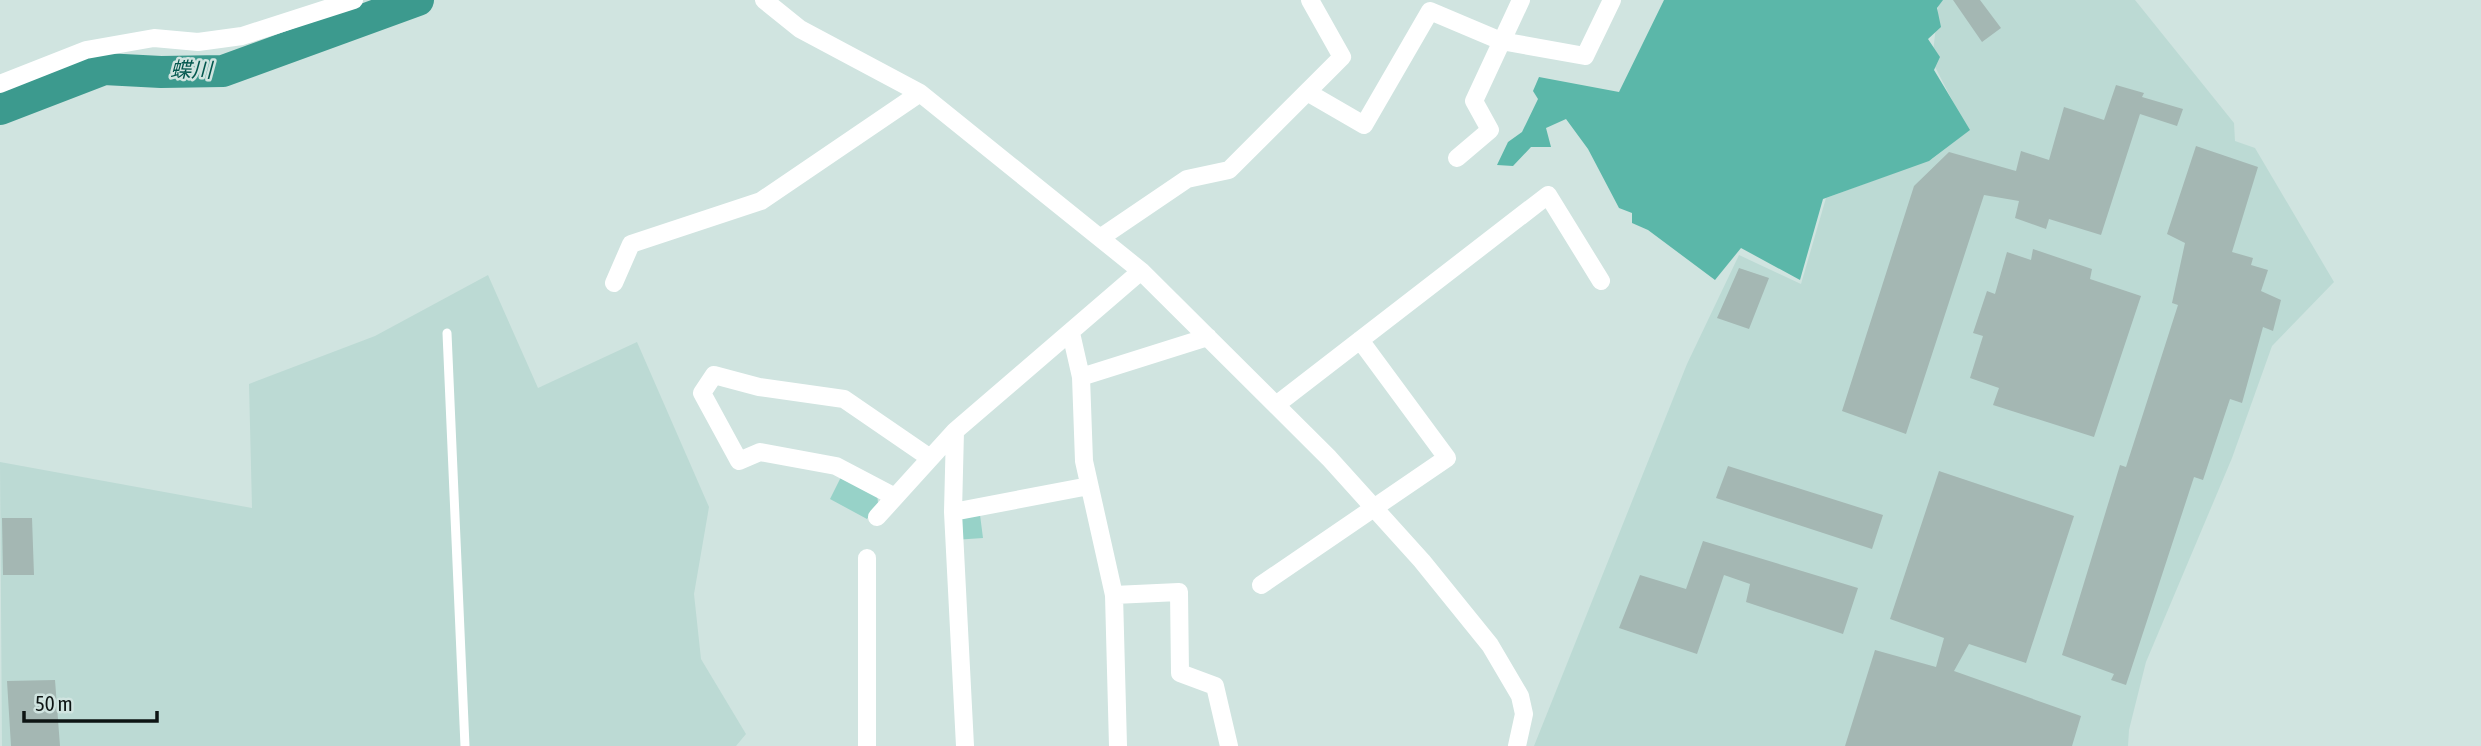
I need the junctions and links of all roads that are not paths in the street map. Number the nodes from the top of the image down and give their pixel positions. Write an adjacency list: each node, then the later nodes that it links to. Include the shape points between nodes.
1 (354, 0): 7 (street, via 242,36 198,42 154,38 86,50)
2 (764, 0): 9 (street, via 800,29)
3 (1310, 0): 8 (street, via 1342,57)
4 (1521, 0): 6 (street)
5 (1612, 0): 6 (street, via 1585,56)
6 (1501, 41): 8 (street, via 1430,11 1364,125); 10 (street, via 1474,102 1490,130)
7 (0, 84)
8 (1307, 92): 11 (street, via 1229,170 1187,179)
9 (920, 93): 11 (street); 14 (street, via 761,201 631,244)
10 (1457, 159)
11 (1100, 238): 12 (street)
12 (1141, 271): 16 (street); 17 (street)
13 (1601, 281): 18 (street, via 1548,195)
14 (614, 283)
15 (447, 332): 31 (lane)
16 (1071, 333): 19 (street); 21 (street)
17 (1208, 337): 19 (street); 20 (street)
18 (1360, 340): 20 (street); 25 (street, via 1447,458)
19 (1081, 377): 23 (street)
20 (1276, 405): 25 (street)
21 (955, 431): 22 (street); 26 (street)
22 (930, 458): 24 (street); 24 (street, via 844,399 759,387 714,375 702,393 738,461 760,452 836,466)
23 (1089, 486): 26 (street); 30 (street)
24 (895, 497): 27 (street)
25 (1374, 507): 29 (street); 36 (street, via 1496,655 1520,696 1524,714)
26 (953, 512): 33 (street)
27 (877, 517)
28 (867, 558): 32 (street)
29 (1261, 585)
30 (1114, 595): 34 (street); 35 (street, via 1179,592 1180,673 1215,686)
31 (465, 746)
32 (867, 746)
33 (965, 746)
34 (1118, 746)
35 (1228, 746)
36 (1517, 746)

